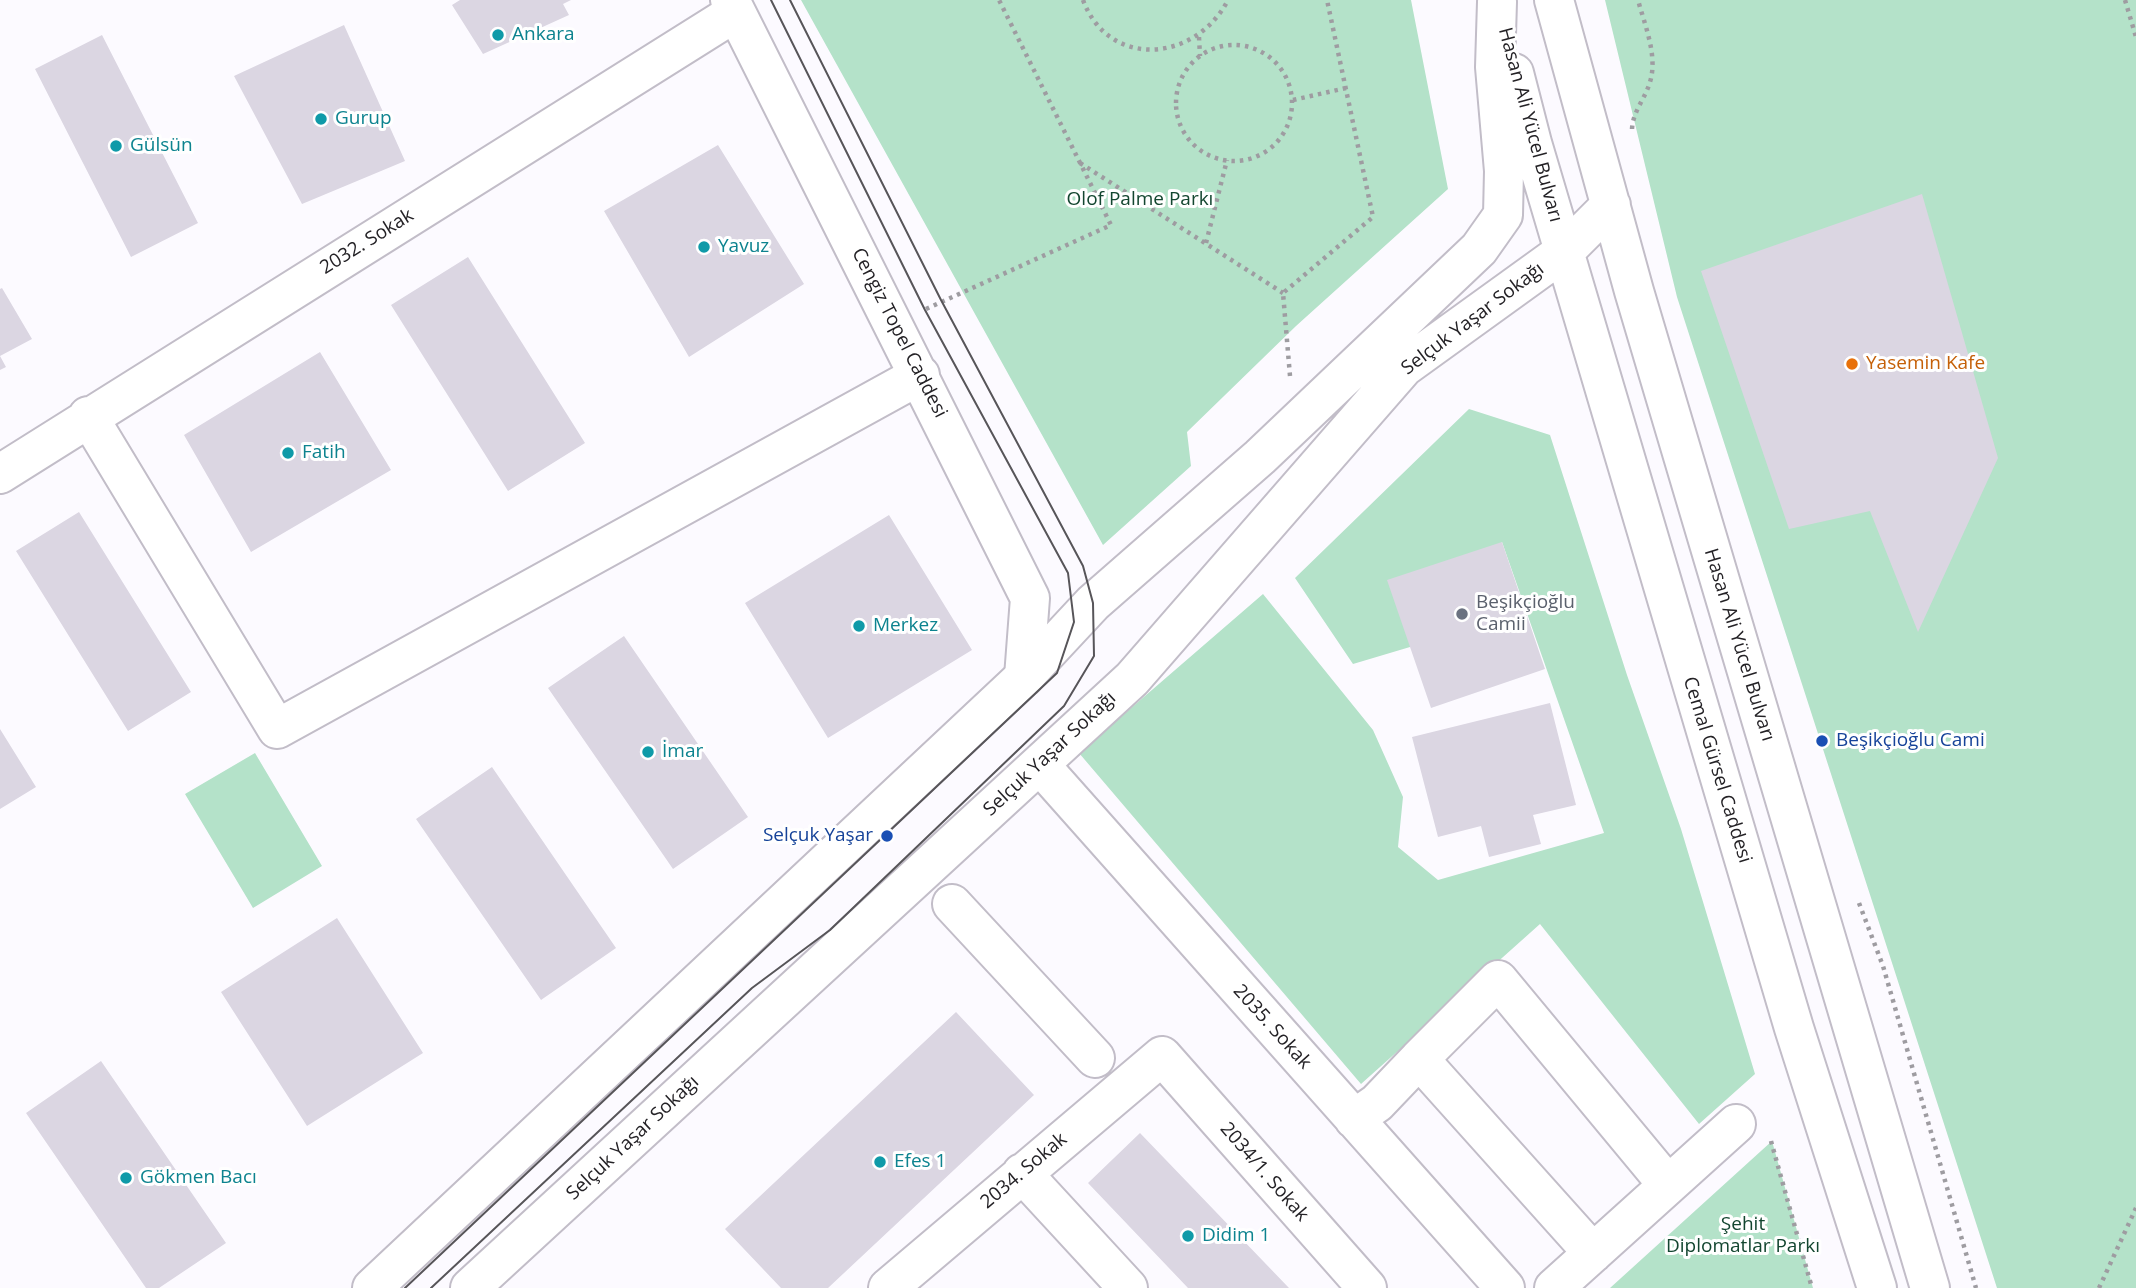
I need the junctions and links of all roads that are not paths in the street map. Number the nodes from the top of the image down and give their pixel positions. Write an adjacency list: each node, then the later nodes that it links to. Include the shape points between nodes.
1 (1554, 0): 4 (main road, Hasan Ali Yücel Bulvarı)
2 (1497, 1): 5 (main road, Hasan Ali Yücel Bulvarı, via 1532,143); 9 (main road, via 1495,67 1503,215 1479,248 1293,426 1093,603)
3 (733, 6): 6 (main road, Cengiz Topel Caddesi); 7 (main road, 2032. Sokak)
4 (1611, 205): 5 (main road, Selçuk Yaşar Sokağı); 28 (main road, Hasan Ali Yücel Bulvarı)
5 (1566, 250): 10 (main road, Selçuk Yaşar Sokağı, via 1404,368 1132,679); 27 (main road, Cemal Gürsel Caddesi, via 1794,1028)
6 (920, 375): 7 (main road, via 277,729); 9 (main road, Cengiz Topel Caddesi, via 1030,598)
7 (88, 416): 8 (main road, 2032. Sokak)
8 (0, 474)
9 (1024, 677): 20 (main road)
10 (1040, 765): 15 (main road, 2035. Sokak); 21 (main road, Selçuk Yaşar Sokağı)
11 (952, 904): 13 (main road)
12 (1162, 1056): 17 (main road, 2034. Sokak); 24 (main road, 2034/1. Sokak)
13 (1095, 1058)
14 (1419, 1059): 15 (main road, via 1377,1103); 18 (main road, via 1497,980); 19 (main road)
15 (1354, 1119): 25 (main road, 2035. Sokak)
16 (1749, 1137): 18 (main road)
17 (1022, 1173): 22 (main road, 2034. Sokak); 23 (main road)
18 (1668, 1185): 19 (main road)
19 (1593, 1253): 26 (main road)
20 (372, 1288)
21 (470, 1288)
22 (888, 1288)
23 (1128, 1288)
24 (1367, 1288)
25 (1505, 1288)
26 (1554, 1288)
27 (1877, 1288)
28 (1930, 1288)

